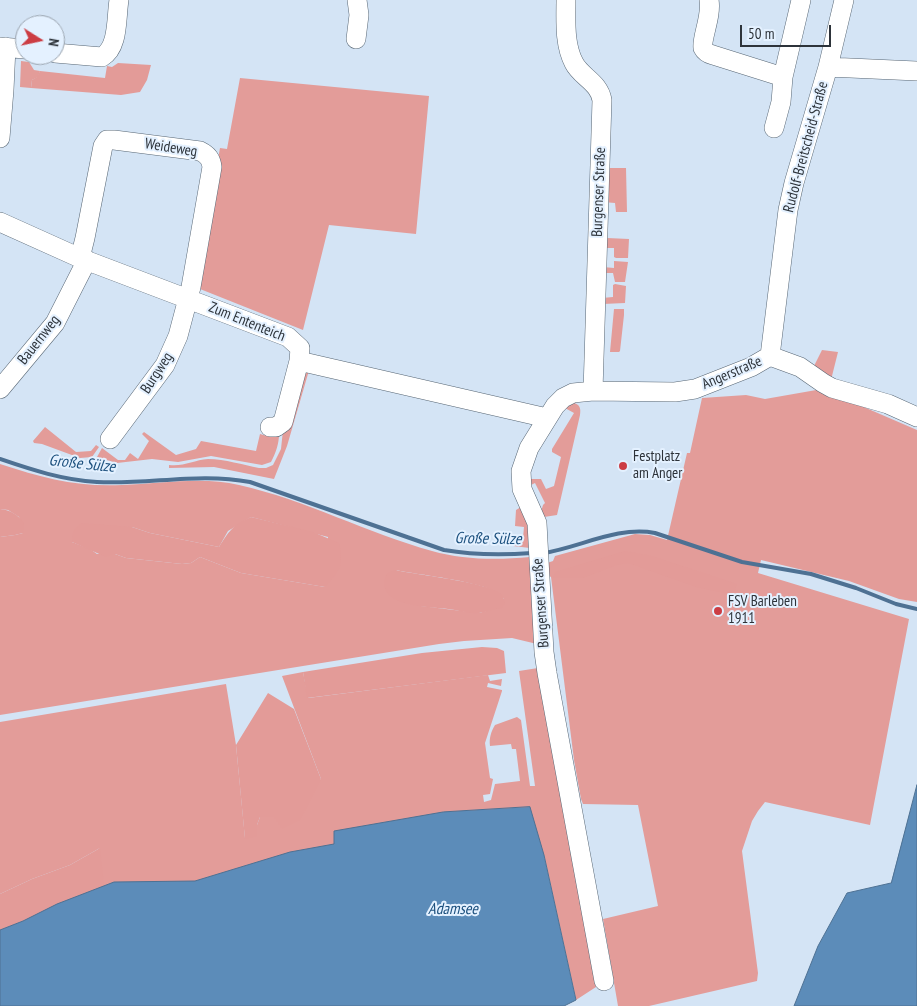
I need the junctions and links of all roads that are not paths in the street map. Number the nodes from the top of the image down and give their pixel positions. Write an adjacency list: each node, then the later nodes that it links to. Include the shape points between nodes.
1 (119, 0): 9 (street, via 108,53 102,57)
2 (357, 0): 7 (street)
3 (566, 0): 21 (street, Burgenser Straße, via 571,57 597,87 602,100)
4 (709, 0): 12 (street, via 710,13 704,42 706,51)
5 (801, 0): 12 (street)
6 (844, 0): 10 (street, Rudolf-Breitscheid-Straße)
7 (356, 39)
8 (3, 47): 14 (street)
9 (65, 54)
10 (828, 67): 11 (street); 18 (street, Rudolf-Breitscheid-Straße, via 788,210)
11 (917, 71)
12 (783, 77): 13 (street)
13 (774, 128)
14 (0, 138)
15 (0, 222): 16 (street, Zum Ententeich)
16 (83, 259): 17 (street, Zum Ententeich); 17 (street, Weideweg, via 103,146 108,140 200,151 211,160 212,167); 20 (street, Bauernweg, via 55,323)
17 (188, 299): 19 (street, Zum Ententeich, via 288,338 300,348); 25 (street, Burgweg, via 178,336 165,365)
18 (770, 356): 21 (street, Angerstraße, via 686,391); 23 (street, Angerstraße, via 800,367 832,388 888,404)
19 (298, 360): 22 (street); 24 (street, via 283,422)
20 (0, 389)
21 (593, 391): 22 (street, Burgenser Straße, via 572,393 563,398)
22 (547, 418): 26 (street, Burgenser Straße, via 529,448 521,471 522,489 536,519 547,673)
23 (917, 418)
24 (270, 427)
25 (110, 439)
26 (604, 981)

